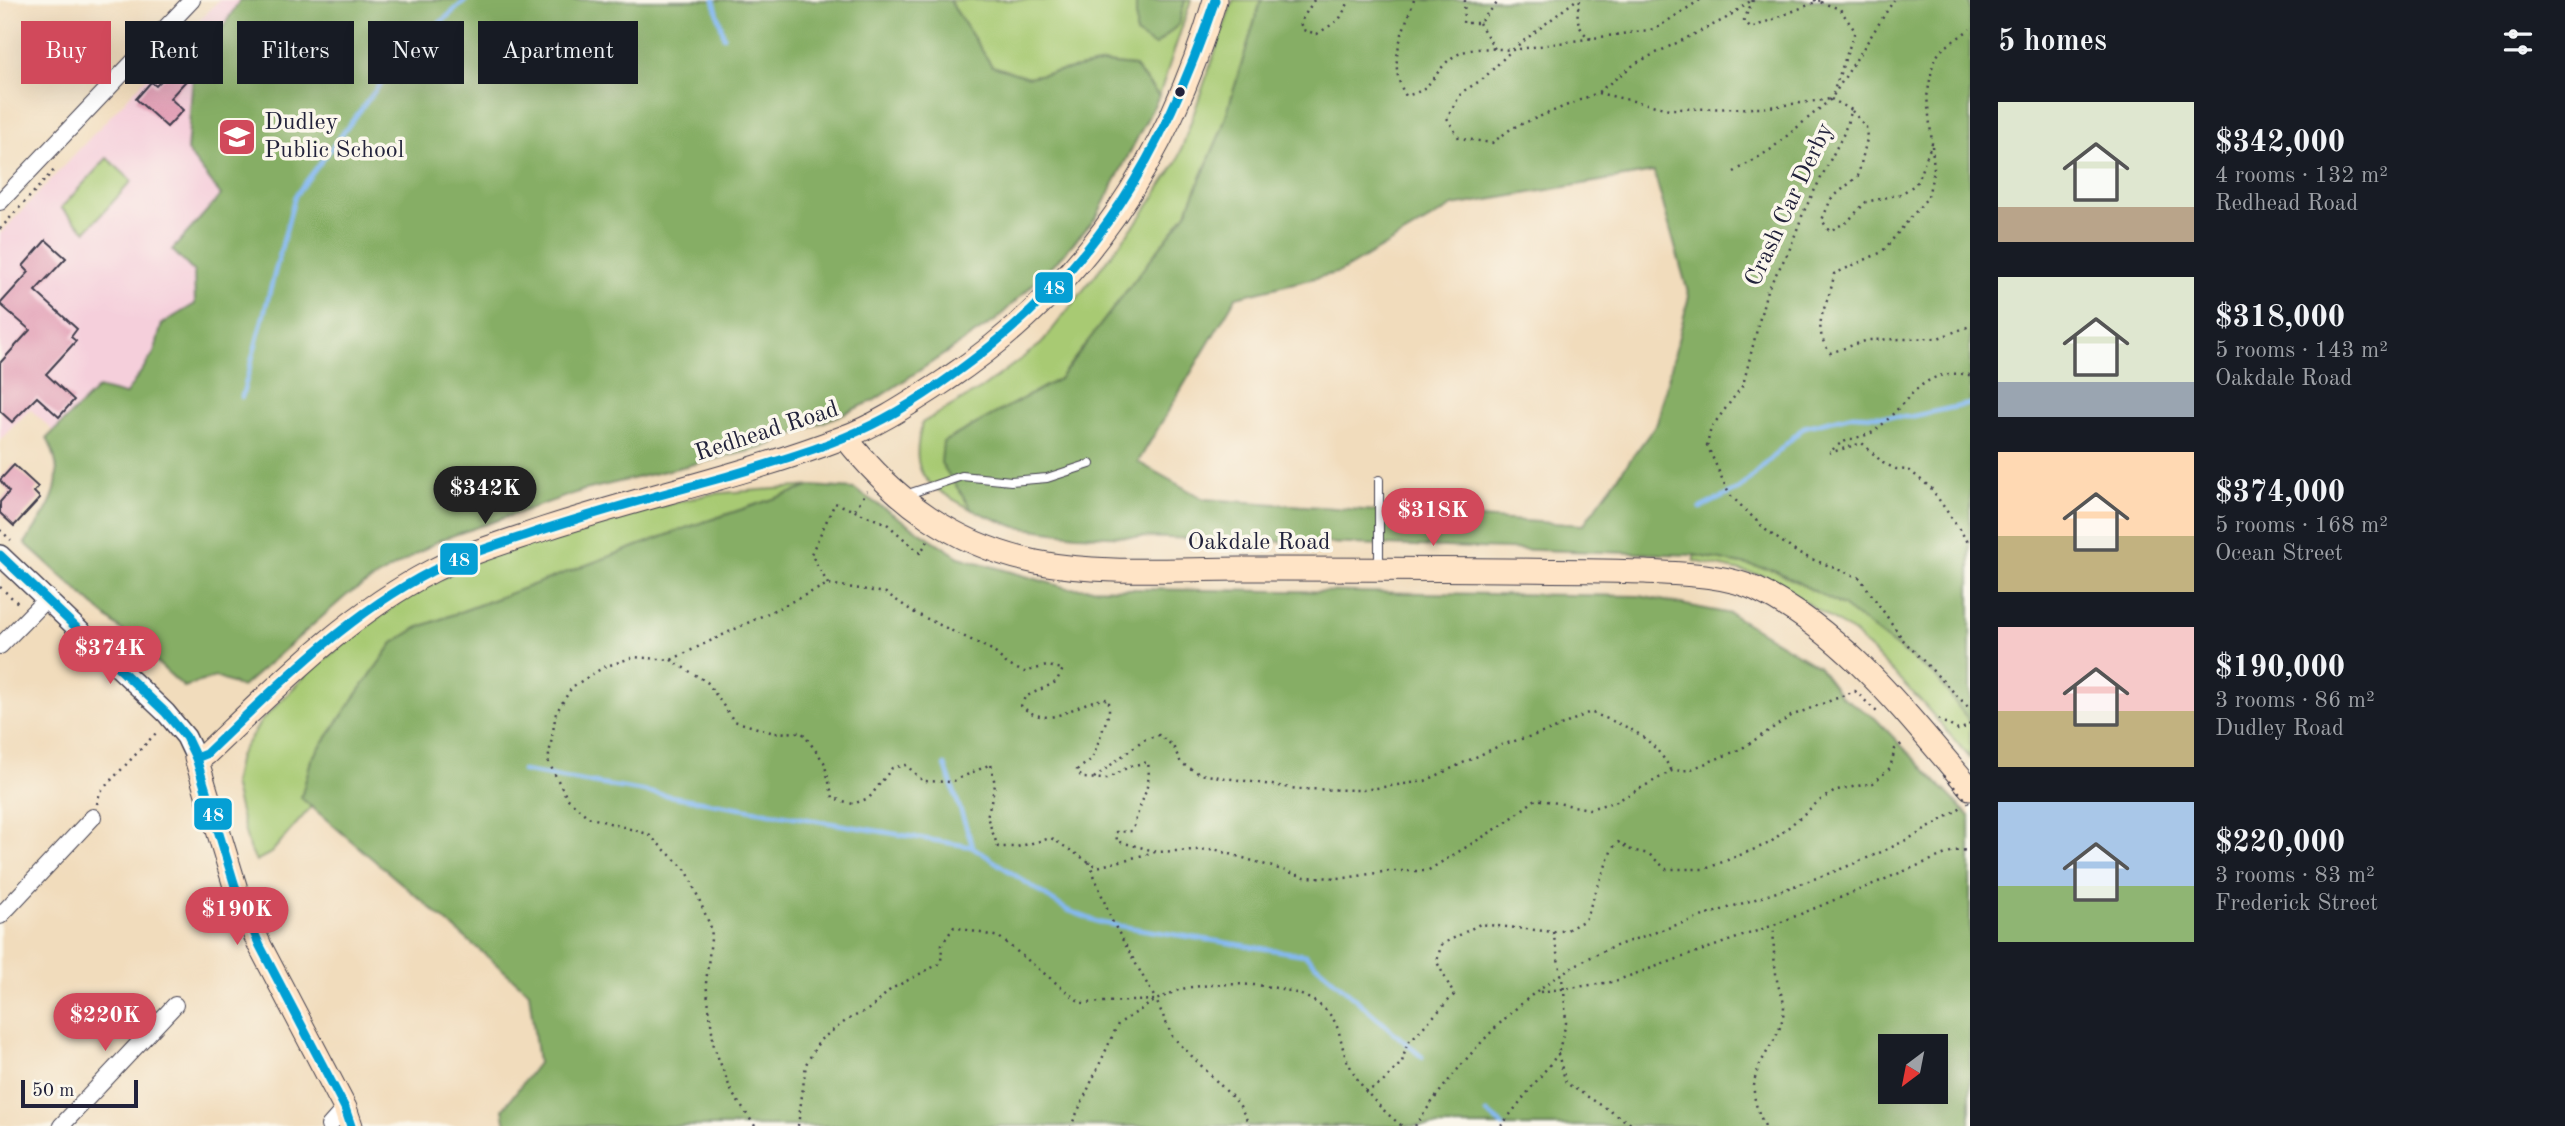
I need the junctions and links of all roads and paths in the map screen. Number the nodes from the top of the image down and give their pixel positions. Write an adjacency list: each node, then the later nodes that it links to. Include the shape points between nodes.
1 (192, 0): 23 (street)
2 (1215, 0): 26 (main road, Redhead Road, via 1180,102 1154,156 1090,252 982,356 917,399)
3 (1314, 0): 4 (path, via 1300,23 1303,30 1317,34 1339,20)
4 (1350, 0)
5 (1414, 0): 16 (path, via 1396,56 1397,82 1406,96 1424,92 1446,62 1462,53)
6 (1465, 0): 13 (path, via 1463,23)
7 (1500, 0): 13 (path)
8 (1578, 0): 15 (path, via 1578,24); 17 (path)
9 (1699, 0): 15 (path, via 1655,29)
10 (1752, 0): 11 (path, via 1744,20 1751,28); 18 (path, via 1667,51 1636,63)
11 (1818, 0): 19 (path, via 1840,9 1855,31)
12 (1892, 0): 19 (path)
13 (1479, 23): 16 (path)
14 (1970, 29): 21 (path, via 1940,51 1933,63 1927,97)
15 (1593, 40): 17 (path)
16 (1495, 49): 17 (path)
17 (1512, 50): 18 (path, via 1483,79 1462,92 1447,117 1460,138 1492,143 1512,128)
18 (1597, 93): 19 (path, via 1670,109 1762,108)
19 (1831, 99): 20 (path, Crash Car Derby); 22 (path, via 1770,150)
20 (1852, 110): 21 (path, via 1866,127 1867,139 1858,176 1831,199 1822,220 1829,231 1847,222 1866,202 1901,194 1916,184); 44 (path, Crash Car Derby, via 1790,251 1767,290 1743,385 1711,428 1707,445 1729,494 1799,554 1860,578 1904,641)
21 (1932, 143): 24 (path, via 1934,169 1928,197 1882,252 1834,274 1832,294 1819,320 1820,338 1830,353 1868,340 1938,338)
22 (1734, 172)
23 (0, 202)
24 (1970, 326)
25 (1970, 375): 33 (path, via 1933,377 1875,431 1841,441 1829,453 1862,443 1883,463 1909,470 1931,488)
26 (845, 437): 28 (main road, Oakdale Road); 49 (main road, Redhead Road, via 614,507 479,551 433,571 351,622 206,754)
27 (1090, 464): 30 (lane, via 1046,478 1012,481 962,476)
28 (876, 477): 30 (main road, Oakdale Road); 31 (path)
29 (1379, 480): 36 (lane)
30 (899, 497): 36 (main road, Oakdale Road, via 985,546 1036,562 1139,568)
31 (855, 511): 35 (path, via 887,524); 37 (path, via 835,503 811,554)
32 (0, 530): 34 (path)
33 (1970, 545)
34 (6, 547): 39 (street)
35 (920, 553)
36 (1379, 569): 51 (main road, Oakdale Road, via 1645,572 1698,575 1754,588 1812,623 1859,664)
37 (828, 584): 42 (path); 52 (path, via 886,593 1024,672 1047,666 1063,669 1056,682 1025,697 1021,706 1030,713 1045,719 1090,699 1109,699 1109,713 1092,759 1077,770 1083,778)
38 (0, 587): 40 (path)
39 (48, 597): 40 (street); 49 (street, via 166,713)
40 (31, 615): 41 (street)
41 (0, 646)
42 (671, 660): 58 (path, via 707,682 734,721 774,733 802,732 824,761 834,798 853,804 869,798 892,768 906,765 923,781 951,782 991,764 995,786 987,817 998,847 1051,838); 72 (path, via 634,657 604,667 572,687 556,713 548,761 567,798 588,817 648,834 687,871 712,930 706,983 714,1047 732,1093)
43 (1855, 691): 50 (path, via 1784,720 1741,749 1689,770)
44 (1970, 709)
45 (1929, 714): 46 (path, via 1958,730)
46 (1970, 722)
47 (157, 732): 55 (path, via 100,792)
48 (1906, 739): 61 (path, via 1895,749 1890,768 1873,783 1837,790 1770,843 1705,869 1666,869 1649,854 1619,842 1612,849 1585,920)
49 (196, 758): 69 (main road, via 238,896)
50 (1672, 771): 52 (path, via 1657,747 1627,727 1590,712 1552,730 1501,745 1425,781 1362,790 1298,789 1200,774 1181,763 1173,746 1159,735 1143,740); 57 (path, via 1617,801 1589,809 1536,799 1427,871 1305,877 1214,849)
51 (1949, 772): 53 (main road, Oakdale Road); 54 (path, bridge)
52 (1093, 779): 57 (path, via 1107,779 1148,762 1151,782 1133,831 1116,832 1117,841 1125,846)
53 (1970, 788)
54 (1970, 803): 62 (path, via 1934,827 1876,855 1592,956)
55 (93, 817): 59 (street)
56 (1969, 848): 60 (path)
57 (1157, 852): 58 (path, via 1097,867)
58 (1089, 862): 65 (path, via 1111,919)
59 (0, 916)
60 (1774, 925): 63 (path, via 1612,982); 80 (path, via 1773,962 1784,1005 1755,1080 1753,1104)
61 (1553, 932): 62 (path); 68 (path, via 1480,924 1441,945 1437,962 1454,995 1407,1044 1402,1062 1381,1084)
62 (1560, 976): 63 (path); 64 (path)
63 (1564, 990): 64 (path); 67 (path, via 1566,1023)
64 (1538, 993): 77 (path, via 1472,1050)
65 (1156, 1000): 68 (path, via 1184,988 1230,985 1300,993 1333,1019 1346,1058); 73 (path, via 1081,1003 999,937 954,928 942,944 940,963 891,989 871,1008 820,1040 806,1064); 74 (path, via 1118,1024); 75 (path, via 1172,1036 1239,1104)
66 (175, 1005): 70 (street)
67 (1558, 1054): 78 (path); 79 (path, via 1566,1083)
68 (1365, 1092): 76 (path)
69 (348, 1117): 71 (street)
70 (61, 1126)
71 (329, 1126)
72 (755, 1126)
73 (798, 1126)
74 (1071, 1126)
75 (1250, 1126)
76 (1402, 1126)
77 (1415, 1126)
78 (1501, 1126)
79 (1634, 1126)
80 (1765, 1126)

